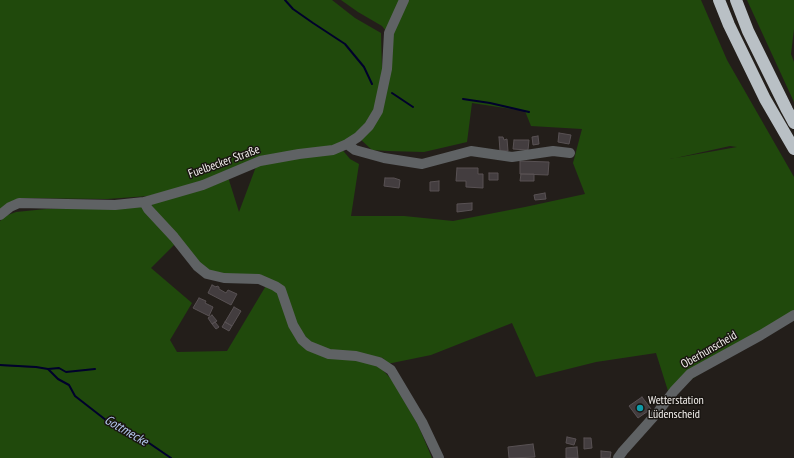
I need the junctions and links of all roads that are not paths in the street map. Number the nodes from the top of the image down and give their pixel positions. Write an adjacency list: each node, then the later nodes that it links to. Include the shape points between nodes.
1 (404, 0): 5 (street, Fuelbecker Straße, via 389,33 387,69 378,112 369,126)
2 (719, 0): 6 (highway, via 765,99)
3 (736, 0): 4 (highway, via 748,31)
4 (794, 123)
5 (347, 144): 7 (street, via 355,150 384,158 422,164 471,151 512,157 553,151); 8 (street, Fuelbecker Straße, via 333,150 260,161 203,185)
6 (794, 149)
7 (570, 153)
8 (144, 202): 9 (street, Fuelbecker Straße, via 115,205 19,204); 11 (street, via 197,266 207,274 224,278 259,279 281,290 292,325 309,346 329,354 356,356 379,362 391,370 422,422)
9 (0, 215)
10 (794, 315): 12 (street, Oberhunscheid, via 690,374)
11 (439, 458)
12 (618, 458)

